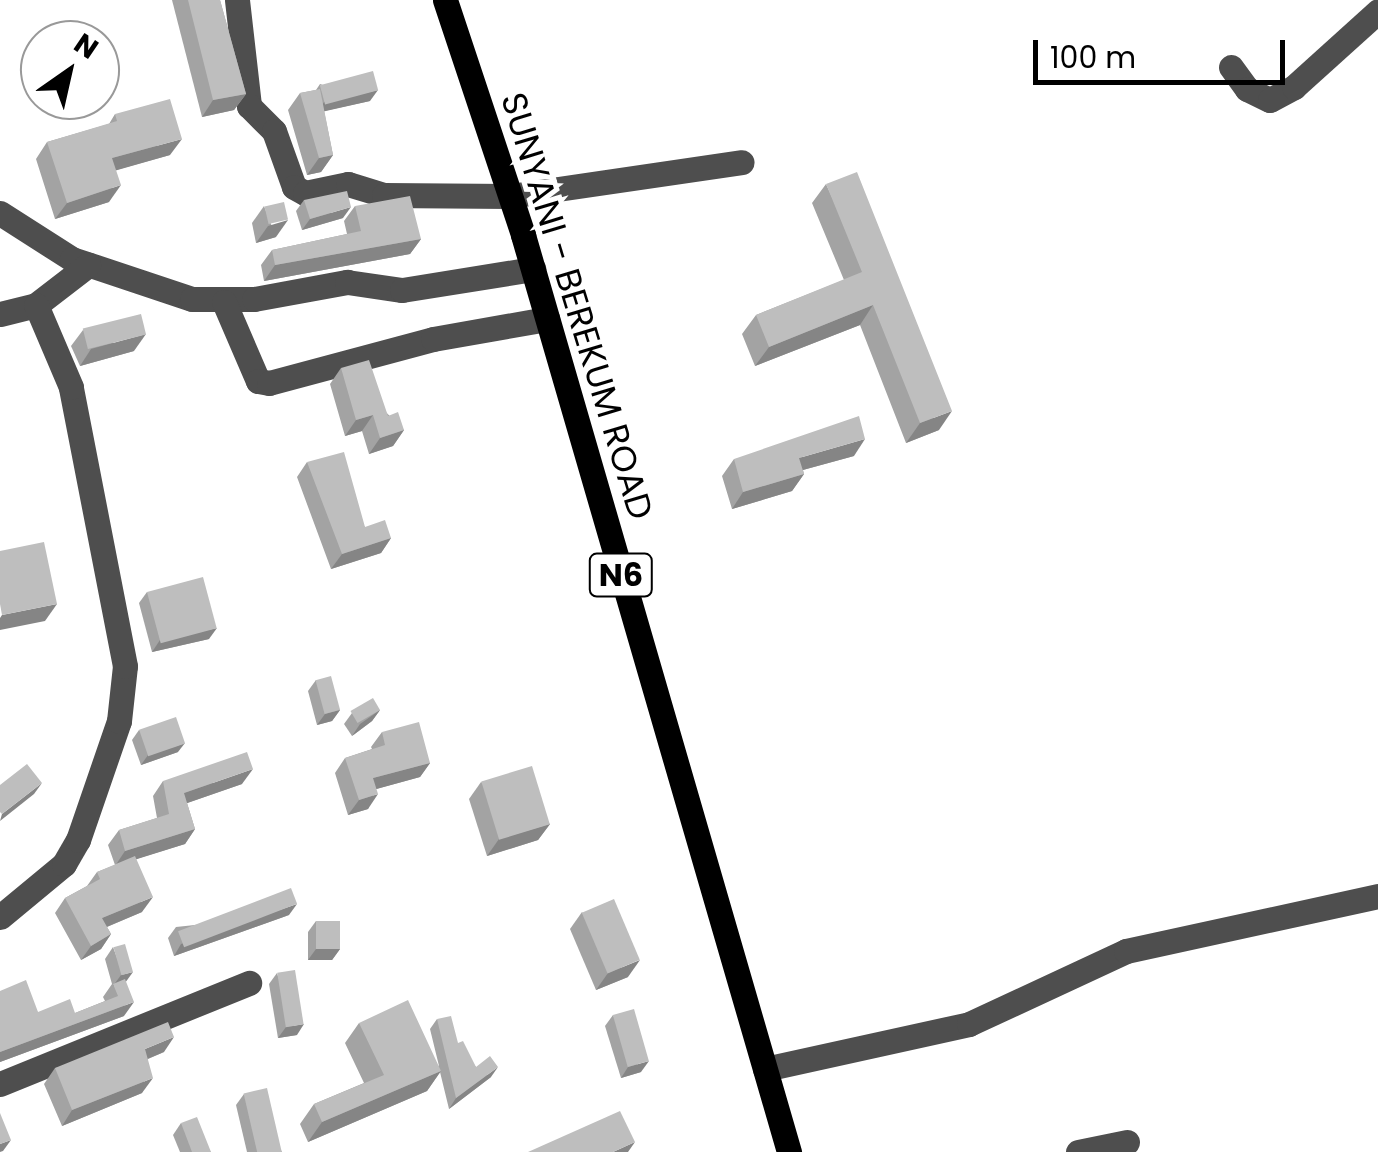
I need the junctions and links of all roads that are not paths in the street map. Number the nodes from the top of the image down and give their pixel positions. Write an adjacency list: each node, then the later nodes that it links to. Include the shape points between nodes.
1 (237, 0): 6 (street, via 249,106 274,131 294,187 305,193 348,184 384,195)
2 (445, 0): 6 (main road, SUNYANI - BEREKUM ROAD / N6)
3 (1378, 11): 4 (street, via 1294,88 1270,100 1247,89)
4 (1231, 67)
5 (742, 162): 6 (street)
6 (510, 196): 9 (main road, SUNYANI - BEREKUM ROAD / N6)
7 (0, 212): 8 (street)
8 (88, 265): 10 (street, via 192,299); 11 (street)
9 (533, 269): 10 (street, via 402,290 320,283); 13 (main road, SUNYANI - BEREKUM ROAD / N6)
10 (224, 302): 13 (street, via 258,380 269,383 433,339)
11 (36, 306): 12 (street); 15 (street, via 84,441 125,666 119,721 78,840 64,864)
12 (0, 314)
13 (547, 319): 17 (main road, SUNYANI - BEREKUM ROAD / N6)
14 (1378, 896): 17 (street, via 1126,950 969,1024)
15 (0, 917)
16 (250, 983): 18 (street)
17 (765, 1069): 20 (main road, SUNYANI - BEREKUM ROAD / N6)
18 (0, 1084)
19 (1127, 1142): 21 (street)
20 (788, 1152)
21 (1078, 1152)

